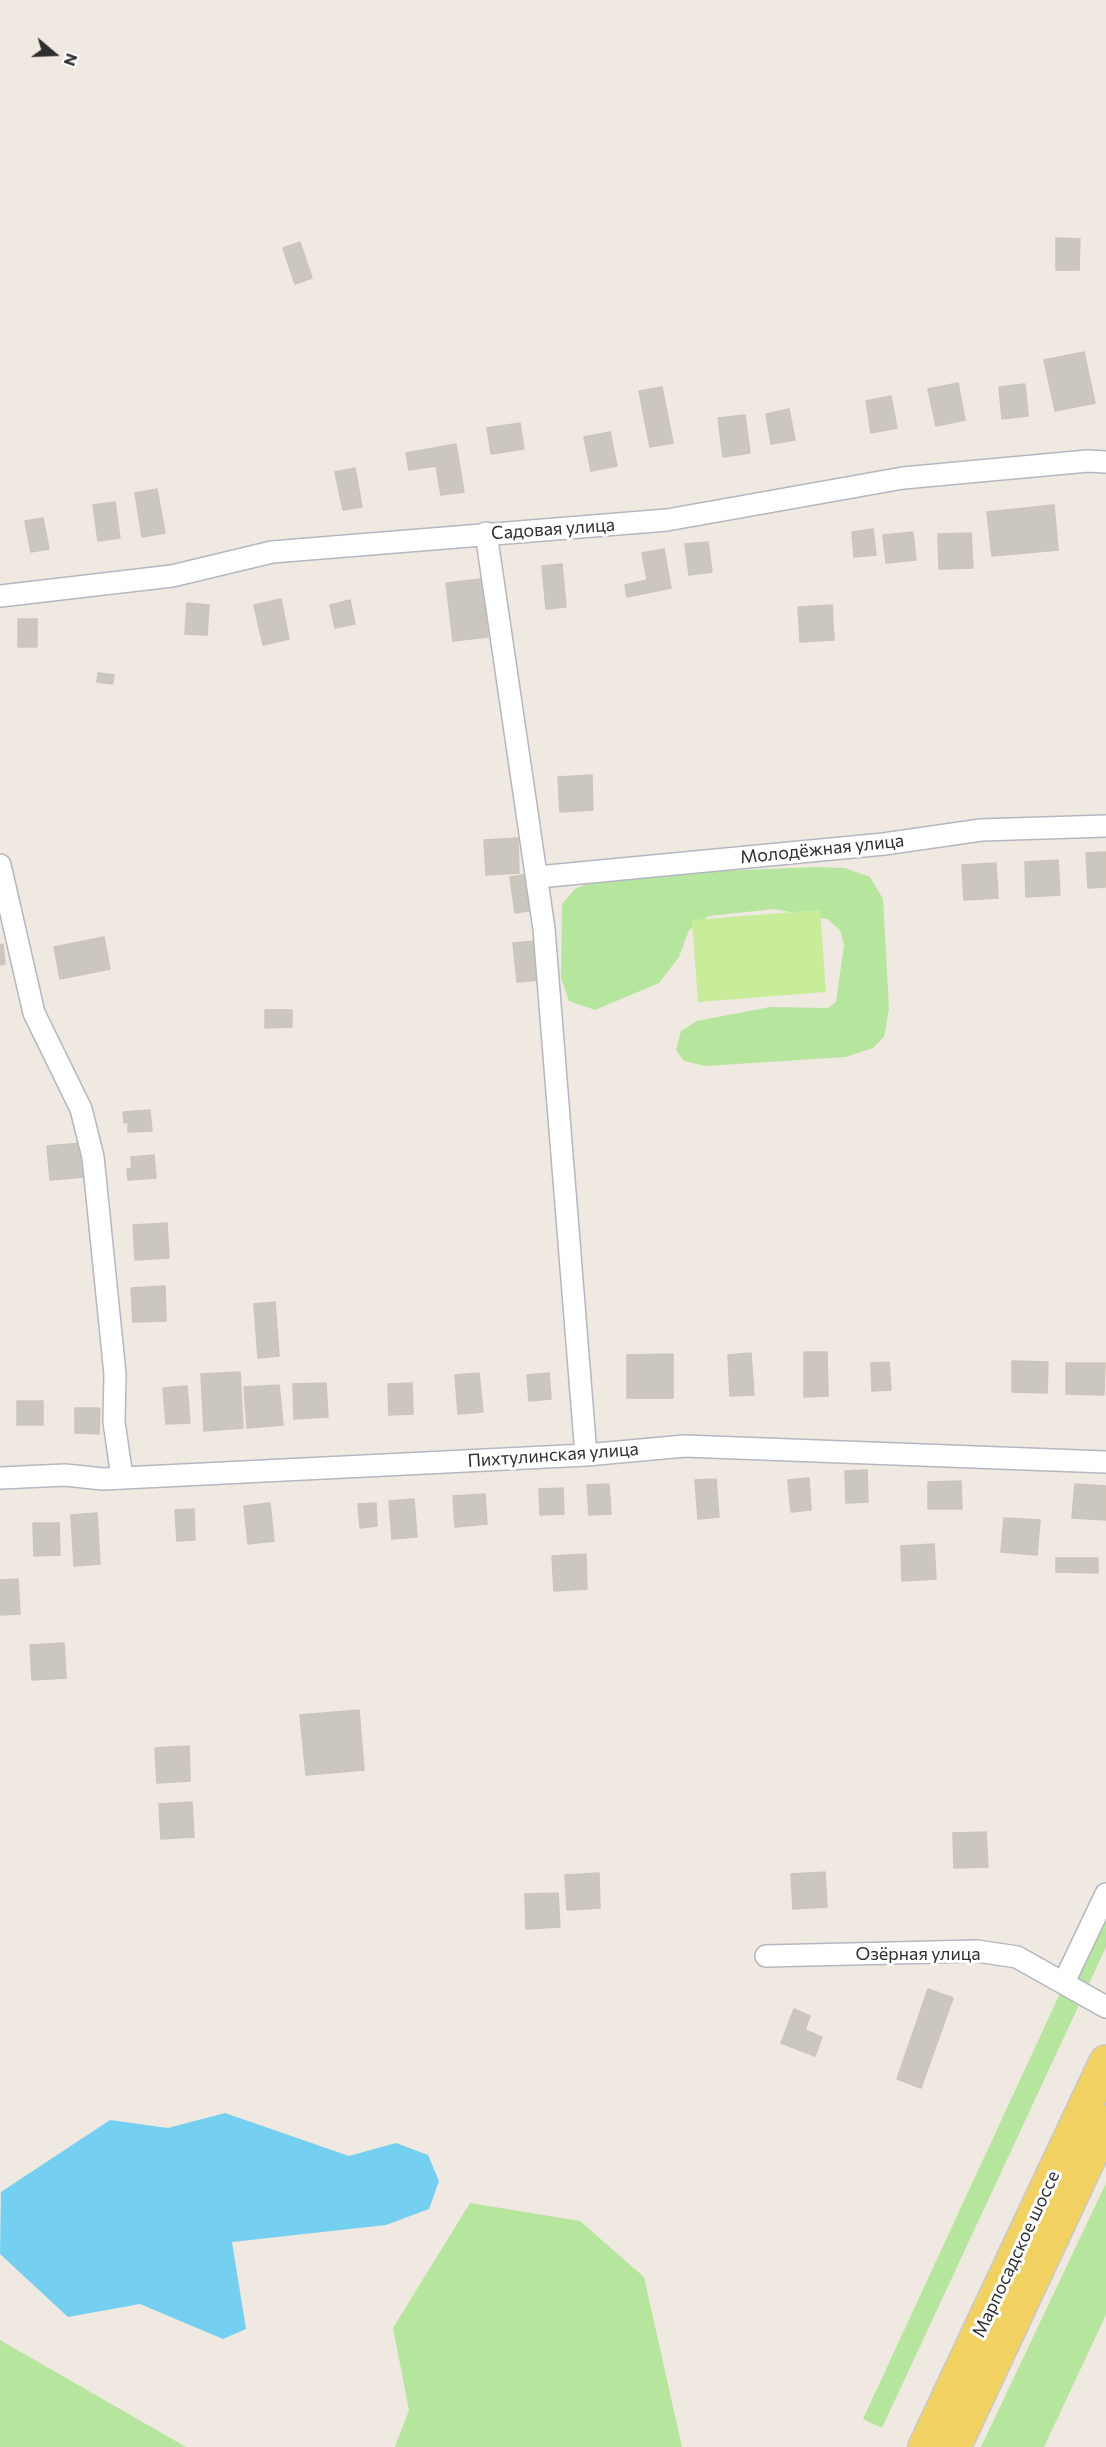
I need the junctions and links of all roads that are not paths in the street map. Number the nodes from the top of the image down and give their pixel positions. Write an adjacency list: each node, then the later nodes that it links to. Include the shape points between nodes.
1 (1106, 462): 2 (street, Садовая улица, via 903,478 667,520)
2 (486, 533): 3 (street, Садовая улица, via 272,552 172,576); 6 (street)
3 (0, 596)
4 (1106, 826): 6 (street, Молодёжная улица, via 981,830 884,844)
5 (0, 865): 9 (street, via 34,1012 81,1109 93,1157 115,1374 114,1422)
6 (538, 877): 7 (street)
7 (586, 1455): 8 (street, Пихтулинская улица, via 685,1446); 9 (street, Пихтулинская улица)
8 (1106, 1462)
9 (122, 1477): 10 (street, Пихтулинская улица)
10 (0, 1479)
11 (1106, 1894): 13 (street)
12 (766, 1956): 13 (street, Озёрная улица, via 977,1951 1017,1957)
13 (1064, 1982): 14 (street, Озёрная улица)
14 (1106, 2007)
15 (1106, 2062): 17 (main road, Марпосадское шоссе)
16 (1106, 2122): 18 (main road, Марпосадское шоссе)
17 (926, 2447)
18 (954, 2447)

